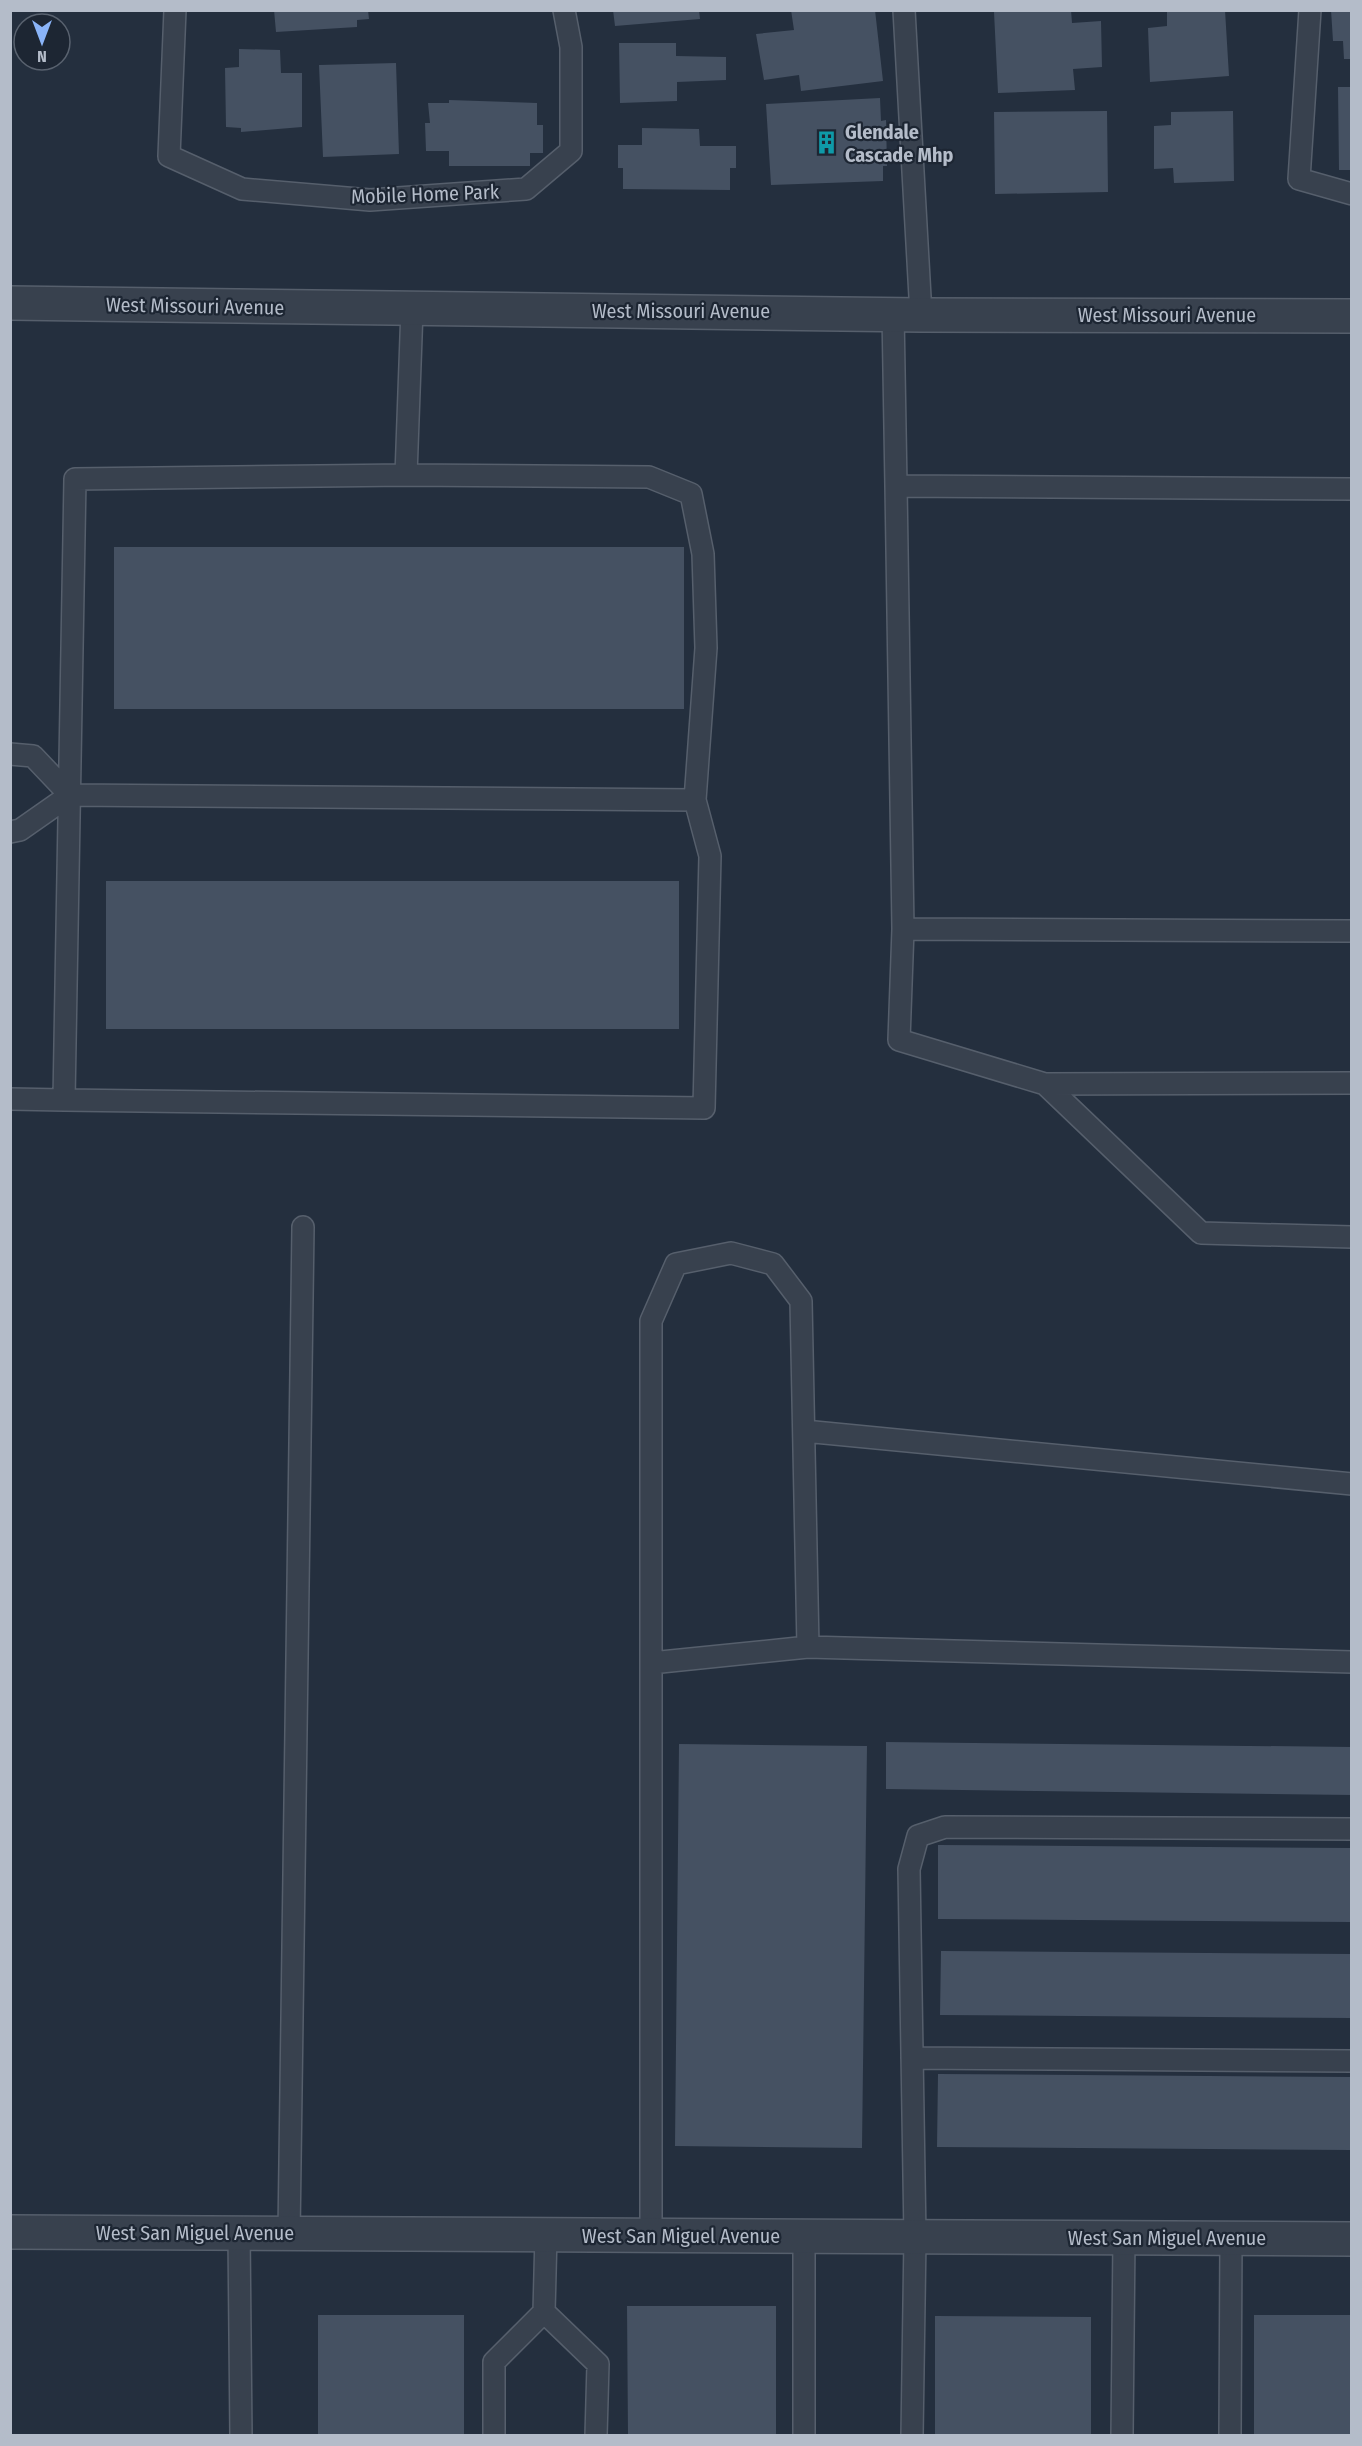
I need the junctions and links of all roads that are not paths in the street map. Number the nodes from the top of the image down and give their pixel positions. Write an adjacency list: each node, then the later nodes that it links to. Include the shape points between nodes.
1 (175, 10): 2 (lane, Mobile Home Park, via 169,156 242,189 370,200 526,189 571,151 571,47)
2 (564, 10)
3 (904, 10): 8 (lane)
4 (1310, 10): 5 (lane, via 1299,179)
5 (1352, 194)
6 (10, 303): 7 (street, West Missouri Avenue)
7 (412, 309): 8 (street, West Missouri Avenue); 10 (lane)
8 (907, 314): 9 (street, West Missouri Avenue); 11 (lane)
9 (1352, 316)
10 (406, 475): 14 (lane, via 75,479); 15 (lane, via 649,477 691,494 703,554 706,648)
11 (896, 486): 12 (lane); 17 (lane)
12 (1352, 489)
13 (10, 754): 14 (lane, via 33,756)
14 (70, 795): 15 (lane); 16 (lane, via 20,830); 22 (lane)
15 (695, 800): 22 (lane, via 710,856 704,1108)
16 (10, 832)
17 (903, 929): 18 (lane); 20 (lane, via 899,1040)
18 (1352, 931)
19 (1352, 1083): 20 (lane)
20 (1045, 1084): 24 (lane, via 1201,1233)
21 (10, 1099): 22 (lane)
22 (64, 1100)
23 (303, 1227): 35 (lane)
24 (1352, 1237)
25 (804, 1431): 26 (lane); 27 (lane); 29 (lane, via 801,1301 773,1264 731,1253 676,1264 651,1321)
26 (1352, 1484)
27 (808, 1647): 28 (lane); 29 (lane)
28 (1352, 1662)
29 (651, 1663): 37 (lane)
30 (1352, 1829): 31 (lane, via 945,1827 918,1836 909,1869)
31 (912, 2058): 32 (lane); 39 (lane)
32 (1352, 2061)
33 (10, 2232): 34 (street, West San Miguel Avenue)
34 (239, 2233): 35 (street, West San Miguel Avenue); 44 (lane)
35 (290, 2234): 36 (street, West San Miguel Avenue)
36 (546, 2235): 37 (street, West San Miguel Avenue); 43 (lane)
37 (651, 2235): 38 (street, West San Miguel Avenue)
38 (804, 2237): 39 (street, West San Miguel Avenue); 47 (lane)
39 (915, 2237): 40 (street, West San Miguel Avenue); 48 (lane)
40 (1124, 2238): 41 (street, West San Miguel Avenue); 49 (lane)
41 (1231, 2239): 42 (street, West San Miguel Avenue); 50 (lane)
42 (1352, 2239)
43 (544, 2312): 45 (lane, via 495,2362); 46 (lane, via 598,2364)
44 (241, 2436)
45 (495, 2436)
46 (596, 2436)
47 (804, 2436)
48 (912, 2436)
49 (1122, 2436)
50 (1230, 2436)

